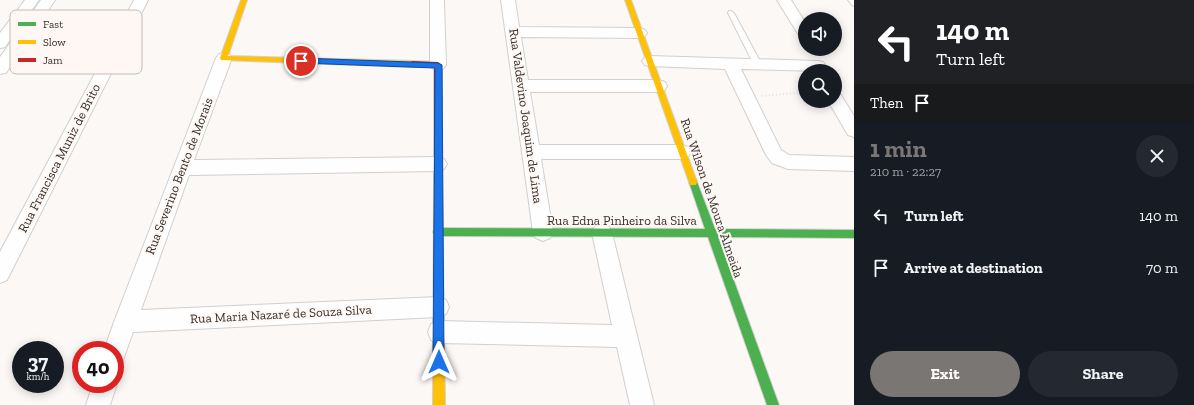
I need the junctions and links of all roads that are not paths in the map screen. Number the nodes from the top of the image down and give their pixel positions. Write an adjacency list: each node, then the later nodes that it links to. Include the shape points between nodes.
1 (32, 0): 11 (street)
2 (48, 0): 12 (street)
3 (141, 0): 13 (street, Rua Francisca Muniz de Brito)
4 (244, 0): 21 (street, Rua Severino Bento de Morais)
5 (437, 0): 26 (street)
6 (508, 0): 17 (street, Rua Valdevino Joaquim de Lima)
7 (628, 0): 18 (street, Rua Wilson de Moura Almeida)
8 (784, 0): 15 (street)
9 (851, 0): 10 (lane)
10 (854, 4)
11 (25, 10)
12 (41, 10)
13 (136, 10)
14 (731, 13): 24 (lane)
15 (798, 23)
16 (10, 30): 19 (street)
17 (514, 32): 18 (street); 29 (street, Rua Valdevino Joaquim de Lima)
18 (640, 32): 22 (street, Rua Wilson de Moura Almeida)
19 (0, 43)
20 (10, 55): 27 (street)
21 (224, 58): 26 (street); 37 (street, Rua Severino Bento de Morais)
22 (650, 61): 23 (street); 30 (street, Rua Wilson de Moura Almeida)
23 (730, 62): 24 (street); 36 (street, via 778,158 798,163)
24 (758, 63): 25 (street)
25 (817, 63)
26 (438, 65): 35 (street)
27 (0, 69)
28 (103, 74): 43 (street, Rua Francisca Muniz de Brito)
29 (522, 86): 30 (street); 33 (street, Rua Valdevino Joaquim de Lima)
30 (659, 86): 34 (street, Rua Wilson de Moura Almeida)
31 (841, 108): 32 (street)
32 (854, 130)
33 (532, 152): 34 (street); 39 (street, Rua Valdevino Joaquim de Lima)
34 (682, 152): 41 (street, Rua Wilson de Moura Almeida)
35 (438, 164): 37 (street); 38 (street)
36 (854, 164)
37 (182, 168): 45 (street, Rua Severino Bento de Morais)
38 (438, 232): 39 (street, Rua Edna Pinheiro da Silva); 44 (street)
39 (543, 232): 40 (street, Rua Edna Pinheiro da Silva)
40 (602, 233): 41 (street, Rua Edna Pinheiro da Silva); 47 (street)
41 (710, 233): 42 (street, Rua Edna Pinheiro da Silva); 53 (street, Rua Wilson de Moura Almeida)
42 (854, 234)
43 (0, 273)
44 (438, 307): 45 (street, Rua Maria Nazaré de Souza Silva); 46 (street)
45 (125, 322): 48 (street, Rua Severino Bento de Morais)
46 (439, 332): 47 (street); 51 (street)
47 (626, 336): 52 (street)
48 (119, 341)
49 (101, 393): 50 (street)
50 (98, 405)
51 (439, 405)
52 (642, 405)
53 (773, 405)

